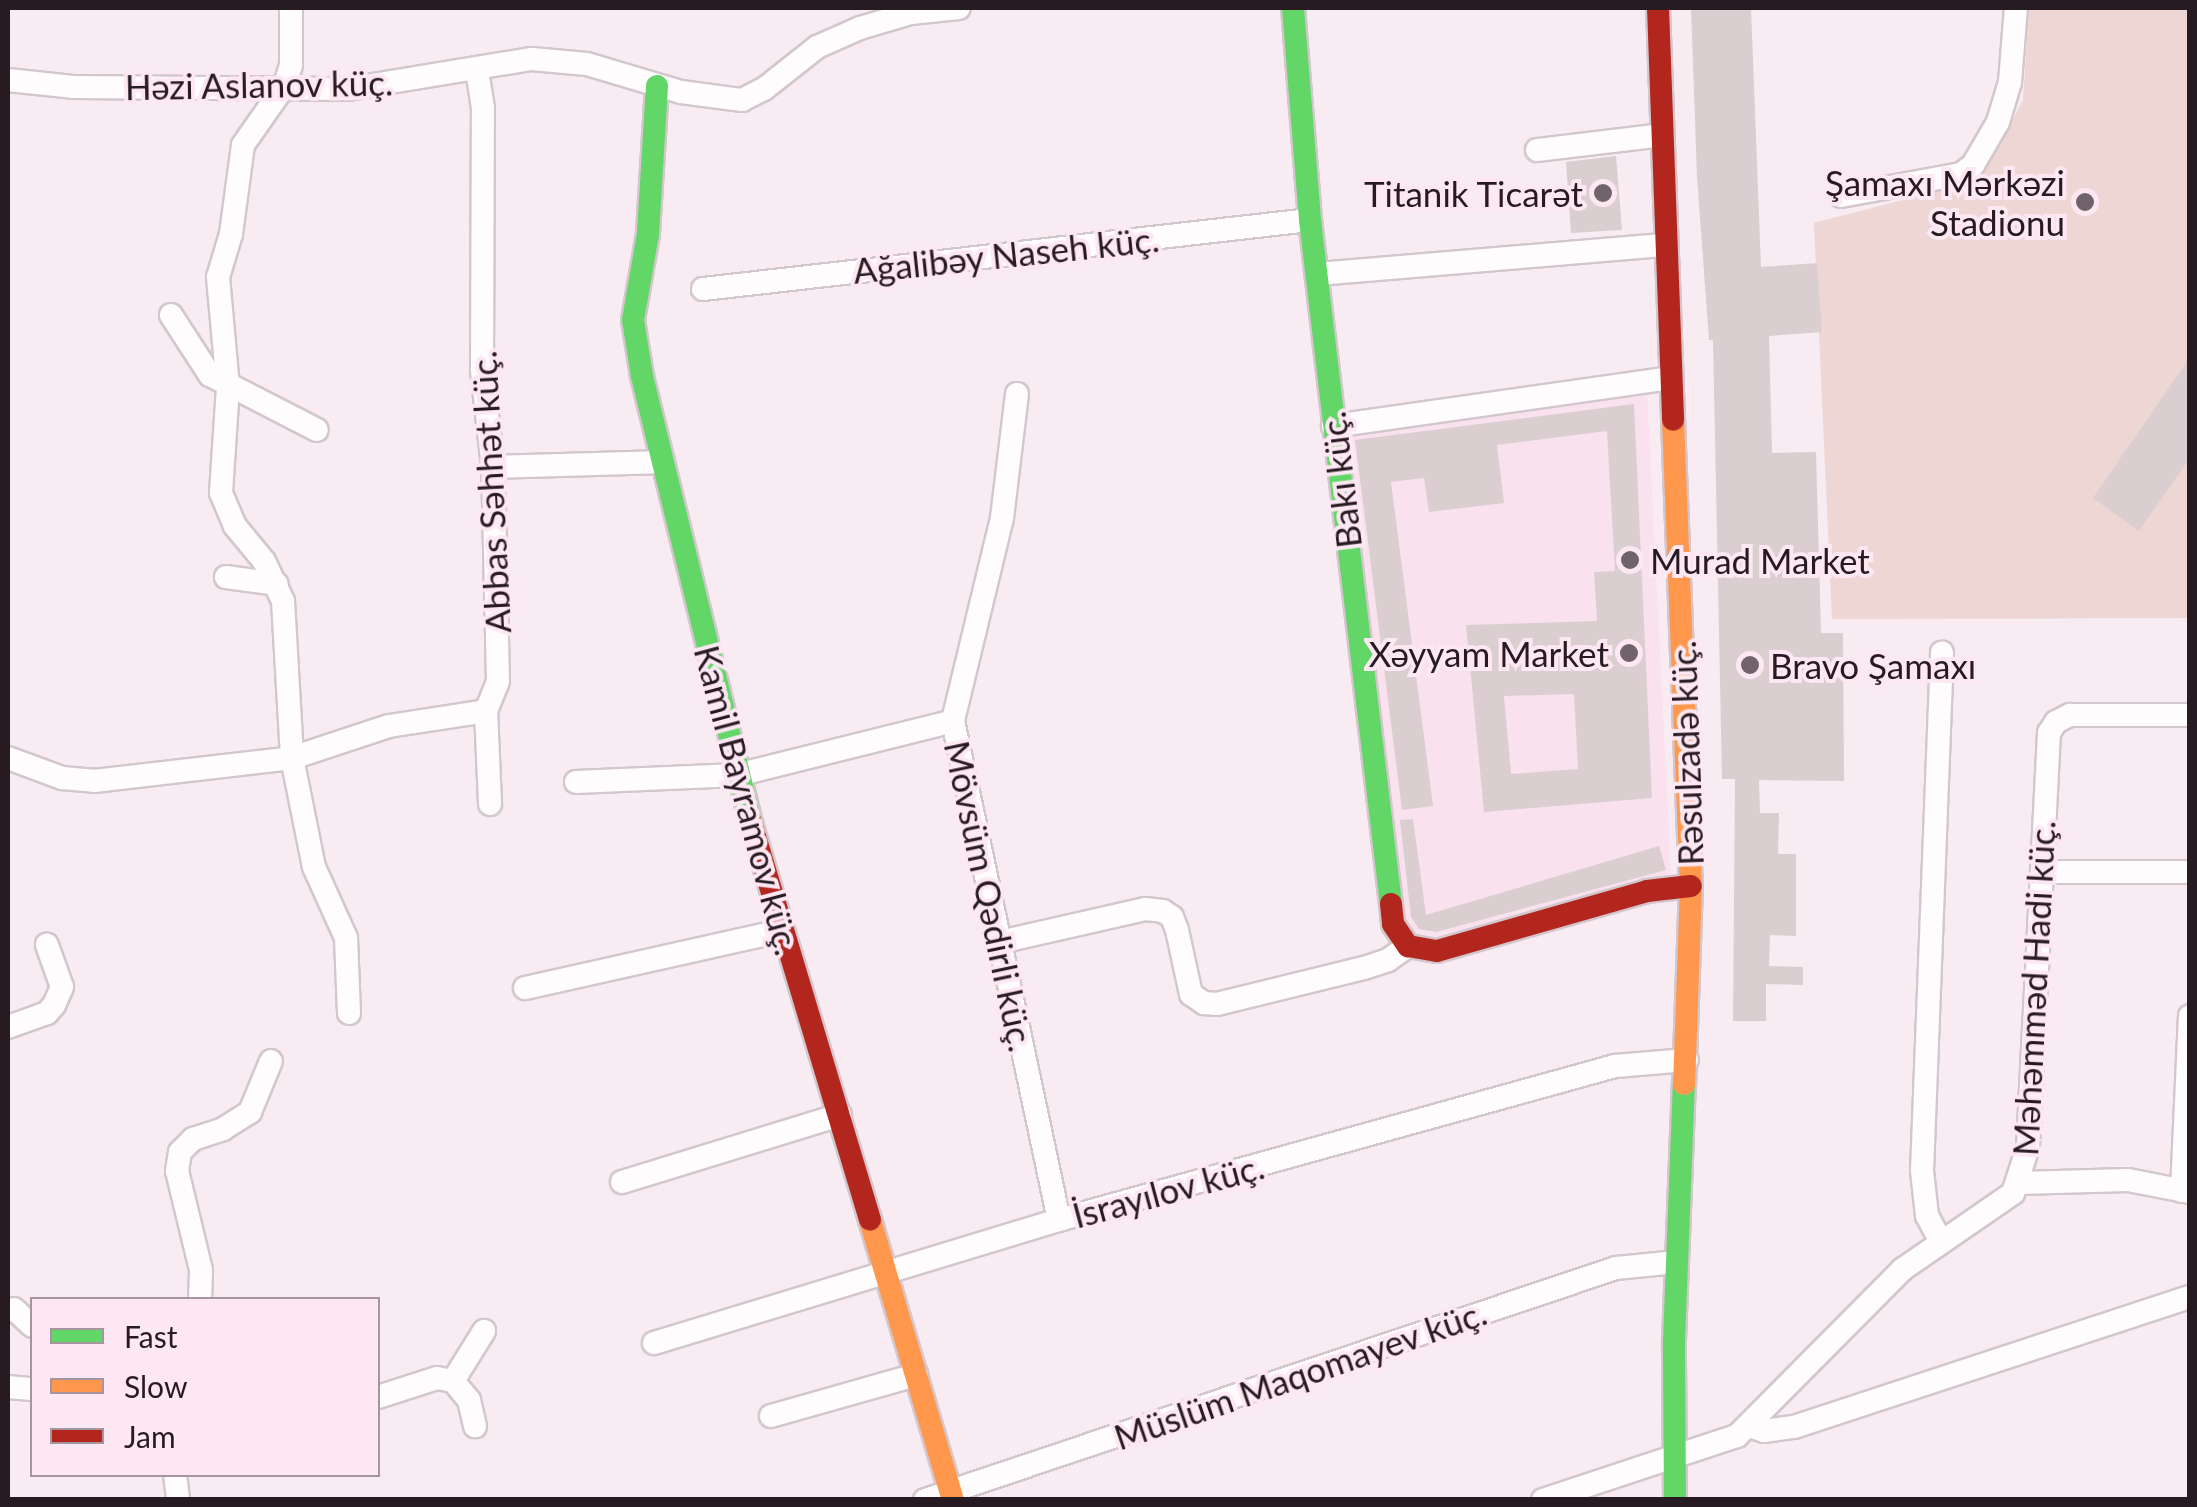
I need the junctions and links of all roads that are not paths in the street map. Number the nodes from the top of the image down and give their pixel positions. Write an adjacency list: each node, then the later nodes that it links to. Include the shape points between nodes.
1 (291, 8): 8 (street)
2 (959, 8): 9 (street, Həzi Aslanov küç., via 911,13 816,47 752,98)
3 (1293, 8): 13 (street, Bakı küç.)
4 (1658, 8): 10 (street, Rəsulzadə küç.)
5 (2016, 8): 12 (street, via 2010,82 1998,122 1973,165 1961,174)
6 (477, 70): 8 (street, Həzi Aslanov küç., via 383,86); 9 (street, Həzi Aslanov küç., via 556,61); 24 (street, Abbas Səhhət küç., via 483,108 482,370)
7 (8, 80): 8 (street, Həzi Aslanov küç.)
8 (285, 85): 19 (street, via 243,145 238,168 231,234 218,277)
9 (657, 86): 23 (street, Kamil Bayramov küç., via 648,234 634,320)
10 (1662, 135): 11 (street); 14 (street, Rəsulzadə küç.)
11 (1537, 150)
12 (1840, 196)
13 (1310, 220): 15 (street, Bakı küç.); 16 (street, Ağalibəy Naseh küç.)
14 (1664, 245): 15 (street); 18 (street, Rəsulzadə küç.)
15 (1316, 274): 21 (street, Bakı küç.)
16 (703, 288)
17 (171, 316): 19 (street, via 210,375)
18 (1670, 378): 21 (street); 38 (street, Rəsulzadə küç.)
19 (228, 388): 22 (street); 26 (street, via 221,493 235,526)
20 (1017, 394): 30 (street, Mövsüm Qədirli küç., via 1002,518)
21 (1333, 426): 42 (street, Bakı küç., via 1393,924)
22 (317, 430)
23 (663, 462): 24 (street); 33 (street, Kamil Bayramov küç.)
24 (493, 467): 28 (street, Abbas Səhhət küç., via 498,682)
25 (226, 577): 26 (street)
26 (278, 584): 32 (street)
27 (1942, 652): 54 (street, via 1922,1171 1927,1216)
28 (486, 711): 32 (street, via 389,726); 35 (street, Abbas Səhhət küç.)
29 (2190, 714): 36 (street, Məhəmməd Hadi küç., via 2070,716 2056,722 2046,749)
30 (953, 722): 33 (street); 40 (street, Mövsüm Qədirli küç.)
31 (8, 758): 32 (street, via 94,781)
32 (292, 758): 44 (street, via 314,867 346,938)
33 (737, 775): 34 (street); 39 (street, Kamil Bayramov küç.)
34 (576, 782)
35 (490, 804)
36 (2042, 872): 37 (street); 51 (street, Məhəmməd Hadi küç., via 2028,1147)
37 (2190, 872)
38 (1691, 886): 42 (street, via 1647,890 1438,951); 47 (street, Rəsulzadə küç.)
39 (780, 932): 43 (street); 49 (street, Kamil Bayramov küç.)
40 (1000, 942): 42 (street, via 1145,909 1163,911 1177,930 1190,994 1216,1004 1364,968); 53 (street, Mövsüm Qədirli küç.)
41 (47, 944): 46 (street, via 62,988 47,1013)
42 (1408, 946)
43 (525, 988)
44 (348, 1012)
45 (2190, 1016): 52 (street)
46 (8, 1028)
47 (1687, 1060): 53 (street, İsrayılov küç., via 1615,1066); 55 (street, Rəsulzadə küç.)
48 (271, 1061): 58 (street, via 250,1112 180,1152 177,1171 201,1270)
49 (840, 1116): 50 (street); 56 (street, Kamil Bayramov küç.)
50 (622, 1182)
51 (2020, 1183): 52 (street, via 2128,1180); 54 (street, Məhəmməd Hadi küç.)
52 (2186, 1192)
53 (1059, 1220): 56 (street, İsrayılov küç.)
54 (1941, 1242): 68 (street, Məhəmməd Hadi küç., via 1884,1288)
55 (1676, 1262): 69 (street, Rəsulzadə küç.); 70 (street, Müslüm Maqomayev küç., via 1616,1268)
56 (886, 1274): 62 (street, İsrayılov küç.); 63 (street, Kamil Bayramov küç.)
57 (2190, 1296): 68 (street, via 1794,1427)
58 (200, 1297)
59 (14, 1309): 60 (street)
60 (30, 1324)
61 (484, 1331): 64 (street)
62 (654, 1343)
63 (916, 1375): 66 (street); 70 (street, Kamil Bayramov küç.)
64 (454, 1381): 65 (street, via 437,1378); 67 (street, via 469,1400)
65 (380, 1396)
66 (770, 1416)
67 (475, 1426)
68 (1749, 1426): 69 (street, Məhəmməd Hadi küç., via 1720,1444)
69 (1674, 1458): 72 (street, Məhəmməd Hadi küç.); 73 (street, Rəsulzadə küç.)
70 (952, 1495): 71 (street, Müslüm Maqomayev küç.)
71 (926, 1500)
72 (1542, 1500)
73 (1675, 1500)

